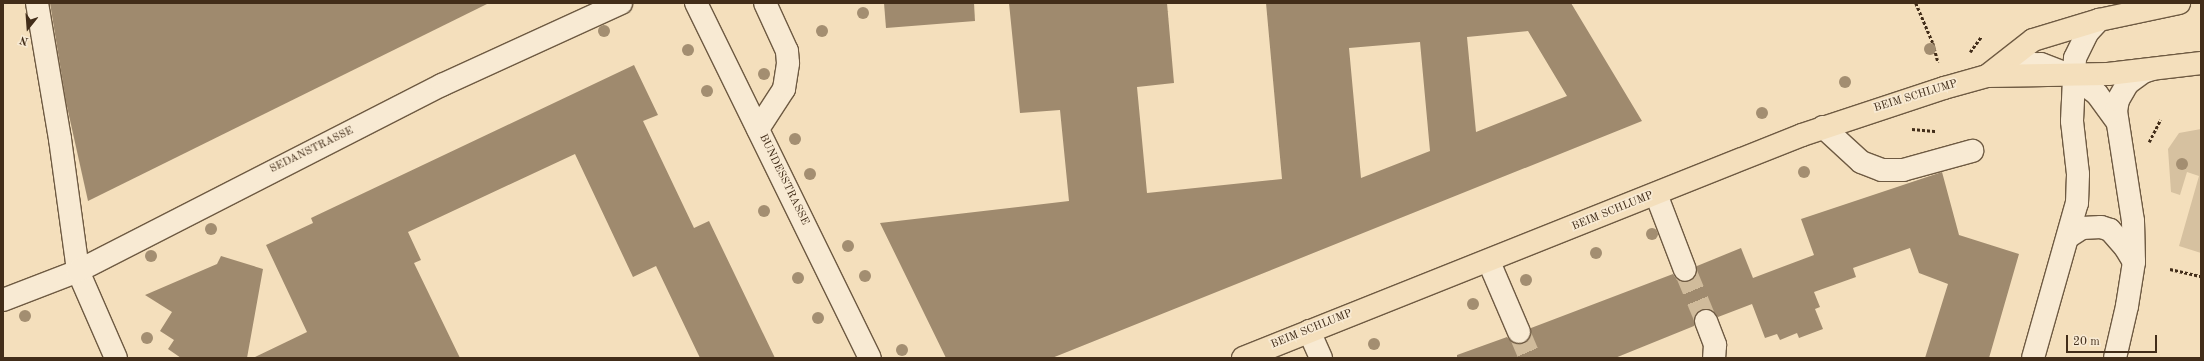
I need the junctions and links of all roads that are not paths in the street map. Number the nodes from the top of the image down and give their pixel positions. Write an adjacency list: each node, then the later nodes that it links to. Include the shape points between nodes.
1 (37, 3): 22 (street, via 60,139)
2 (621, 3): 22 (street, SEDANSTRASSE, via 442,85)
3 (696, 3): 15 (street, BUNDESSTRASSE)
4 (765, 3): 15 (street, via 787,51 788,63 784,89)
5 (2179, 3): 6 (main road, BEIM SCHLUMP)
6 (2128, 9): 7 (main road, BEIM SCHLUMP)
7 (2099, 20): 8 (main road, BEIM SCHLUMP, via 2033,40); 12 (street, via 2087,33 2078,49)
8 (2006, 63): 11 (main road, BEIM SCHLUMP); 12 (street, via 2040,64)
9 (2201, 63): 10 (main road, BEIM SCHLUMP)
10 (2153, 69): 12 (main road, BEIM SCHLUMP); 13 (street, via 2143,72 2128,83 2118,100)
11 (1987, 76): 12 (main road, BEIM SCHLUMP); 14 (main road, BEIM SCHLUMP)
12 (2073, 76): 13 (street, via 2097,94); 18 (street, via 2072,121 2078,190)
13 (2116, 120): 20 (street, via 2133,221)
14 (1823, 127): 16 (street, via 1861,162 1882,170 1903,170); 17 (main road, BEIM SCHLUMP)
15 (758, 129): 28 (street, BUNDESSTRASSE)
16 (1972, 151)
17 (1656, 194): 19 (main road, BEIM SCHLUMP); 21 (street)
18 (2068, 237): 20 (street, via 2082,228 2101,226 2110,230); 32 (street)
19 (1488, 262): 25 (main road, BEIM SCHLUMP); 26 (street)
20 (2134, 262): 33 (street)
21 (1685, 270)
22 (78, 271): 23 (street, SEDANSTRASSE); 27 (street)
23 (3, 300)
24 (1706, 321): 31 (street, via 1715,345)
25 (1309, 331): 29 (main road, BEIM SCHLUMP); 30 (street)
26 (1519, 332)
27 (116, 358)
28 (870, 358)
29 (1243, 358)
30 (1321, 358)
31 (1714, 358)
32 (2033, 358)
33 (2115, 358)

